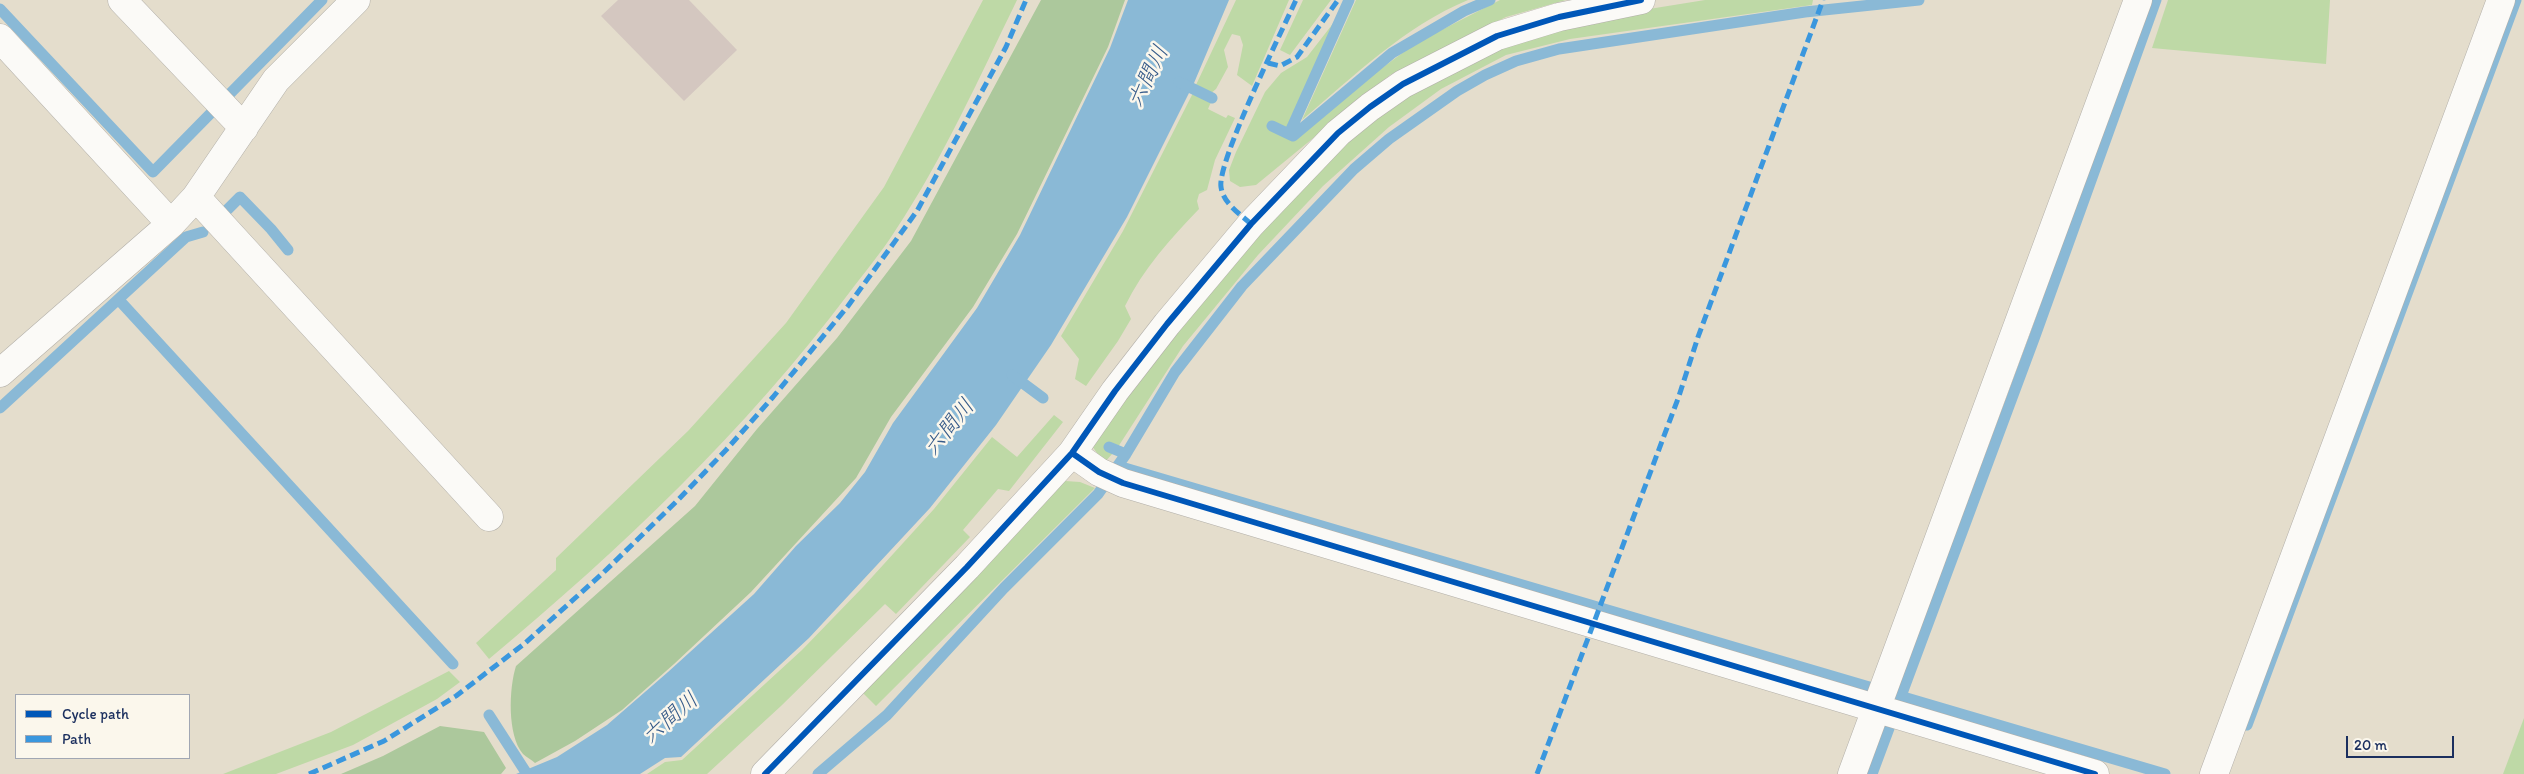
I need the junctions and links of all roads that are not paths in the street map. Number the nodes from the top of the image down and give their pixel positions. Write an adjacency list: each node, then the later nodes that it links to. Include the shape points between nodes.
1 (122, 0): 7 (street)
2 (356, 0): 7 (street)
3 (1641, 0): 11 (street, via 1559,17 1497,36 1403,84 1370,106 1315,155 1228,251 1115,391)
4 (2138, 0): 13 (street)
5 (2501, 0): 17 (street)
6 (0, 38): 9 (street)
7 (237, 121): 8 (street)
8 (196, 197): 9 (street); 12 (street)
9 (171, 224): 10 (street)
10 (0, 374)
11 (1072, 453): 13 (street, via 1099,472 1123,483); 14 (street, via 967,567)
12 (488, 516)
13 (1888, 703): 15 (street); 16 (street)
14 (765, 774)
15 (1852, 774)
16 (2095, 774)
17 (2214, 774)

